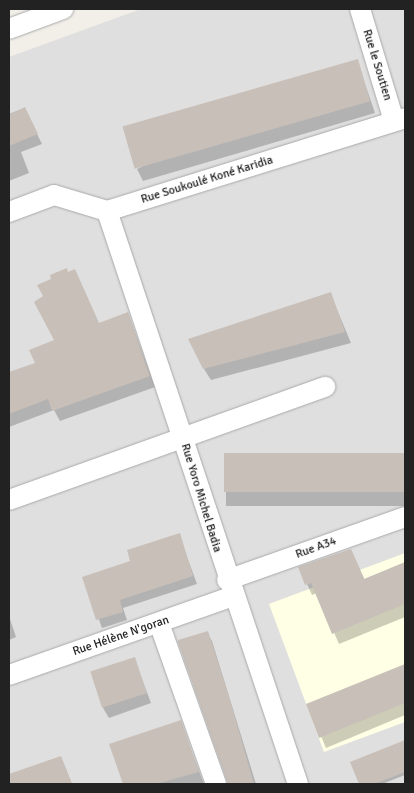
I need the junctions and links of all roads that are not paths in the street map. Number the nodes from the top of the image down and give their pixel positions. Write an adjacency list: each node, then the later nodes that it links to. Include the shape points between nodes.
1 (64, 9): 3 (street)
2 (360, 9): 4 (street, Rue le Soutien)
3 (9, 29)
4 (400, 119): 5 (street, Rue Soukoulé Koné Karidia)
5 (107, 211): 6 (street, via 54,196); 8 (street, Rue Yoro Michel Badia)
6 (9, 212)
7 (325, 387): 8 (street)
8 (183, 439): 9 (street); 11 (street, Rue Yoro Michel Badia)
9 (9, 500)
10 (405, 517): 11 (street, Rue A34)
11 (230, 588): 12 (street, Rue Hélène N'goran); 15 (street, Rue Yoro Michel Badia)
12 (159, 623): 13 (street, Rue Hélène N'goran); 14 (street)
13 (9, 675)
14 (216, 784)
15 (298, 784)

